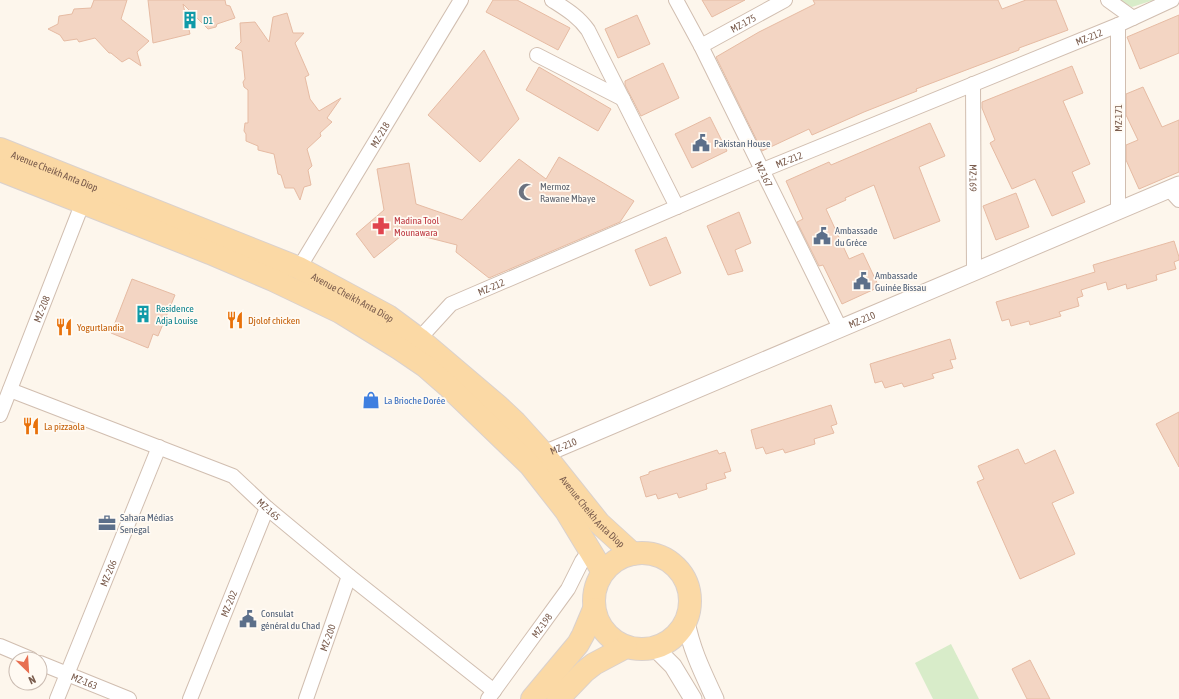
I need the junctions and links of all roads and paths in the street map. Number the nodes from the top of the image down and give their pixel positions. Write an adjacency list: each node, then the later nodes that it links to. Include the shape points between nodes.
1 (461, 0): 20 (street, MZ-218)
2 (552, 0): 12 (street, via 574,13 588,30)
3 (676, 0): 9 (street, MZ-167)
4 (785, 0): 9 (street, MZ-175)
5 (1108, 0): 7 (street)
6 (1172, 0): 7 (street, MZ-212)
7 (1133, 18): 8 (street, MZ-212)
8 (1118, 25): 11 (street, MZ-212); 19 (street, MZ-171)
9 (701, 46): 15 (street, MZ-167)
10 (537, 55): 12 (street)
11 (973, 84): 15 (street, MZ-212); 21 (street, MZ-169)
12 (623, 99): 18 (street)
13 (0, 149): 20 (main road, Avenue Cheikh Anta Diop)
14 (0, 170): 17 (main road, Avenue Cheikh Anta Diop)
15 (763, 170): 18 (street, MZ-212); 22 (street, MZ-167)
16 (1176, 191): 19 (street, MZ-210)
17 (83, 202): 24 (street, MZ-208); 29 (main road, Avenue Cheikh Anta Diop, via 273,280 340,312 400,348 449,387 520,454 558,499)
18 (677, 207): 23 (street, MZ-212, via 451,304)
19 (1118, 211): 21 (street, MZ-210)
20 (299, 268): 23 (main road, Avenue Cheikh Anta Diop, via 388,316)
21 (974, 272): 22 (street, MZ-210)
22 (840, 328): 27 (street, MZ-210)
23 (419, 339): 27 (main road, Avenue Cheikh Anta Diop, via 499,407)
24 (10, 390): 25 (street, MZ-208); 26 (street, MZ-165)
25 (0, 415)
26 (158, 448): 28 (street, MZ-165, via 232,476); 40 (street, MZ-206)
27 (544, 454): 30 (main road, Avenue Cheikh Anta Diop, via 593,515)
28 (267, 508): 32 (street, MZ-165); 44 (street, MZ-202)
29 (590, 550): 31 (main road, Avenue Cheikh Anta Diop); 41 (street, MZ-198, via 568,590)
30 (633, 554): 31 (main road, via 616,560); 34 (main road, via 648,553 662,557 675,566 684,577 690,592 690,607)
31 (603, 572): 33 (main road, via 595,590)
32 (349, 576): 41 (street, MZ-165); 45 (street, MZ-200)
33 (594, 609): 36 (main road, via 604,632); 46 (main road, via 578,644)
34 (686, 621): 37 (main road, via 668,642); 49 (street, via 695,655)
35 (0, 646): 38 (street)
36 (626, 647): 37 (main road); 47 (main road, via 594,664)
37 (655, 648): 48 (street, via 673,666)
38 (12, 651)
39 (48, 666): 40 (street, MZ-163)
40 (67, 674): 42 (street, MZ-206); 43 (street, MZ-163)
41 (491, 695)
42 (57, 699)
43 (129, 699)
44 (190, 699)
45 (306, 699)
46 (532, 699)
47 (558, 699)
48 (693, 699)
49 (715, 699)

